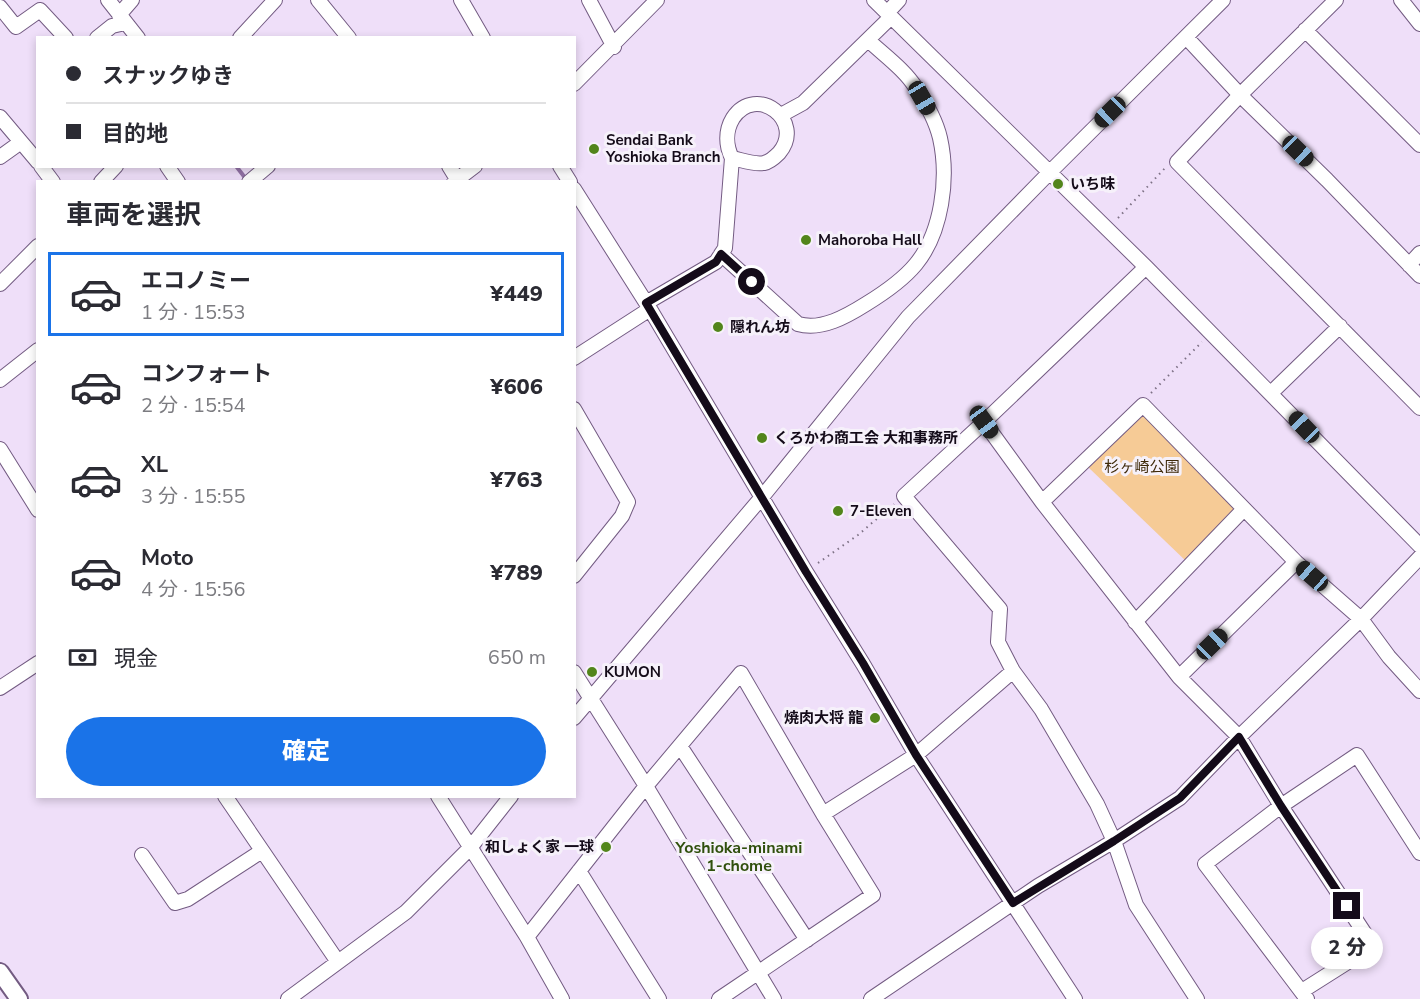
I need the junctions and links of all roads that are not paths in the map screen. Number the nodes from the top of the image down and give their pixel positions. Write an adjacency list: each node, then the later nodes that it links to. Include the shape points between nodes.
1 (108, 0): 15 (street)
2 (132, 0): 15 (street)
3 (275, 0): 21 (street)
4 (318, 0): 22 (street)
5 (461, 0): 23 (street)
6 (589, 0): 26 (street)
7 (657, 0): 26 (street)
8 (874, 0): 14 (street)
9 (899, 0): 14 (street)
10 (1223, 0): 24 (street)
11 (1336, 0): 17 (street)
12 (1401, 0): 16 (street)
13 (0, 8): 18 (street, via 16,27 40,10)
14 (889, 15): 25 (street); 40 (street)
15 (120, 21): 19 (street); 20 (street)
16 (1420, 24)
17 (1305, 30): 28 (street); 32 (street)
18 (64, 36)
19 (100, 36)
20 (136, 36)
21 (242, 36)
22 (347, 36)
23 (482, 36)
24 (1186, 37): 28 (street); 40 (street)
25 (868, 40): 29 (street, via 803,103); 48 (street, via 915,86 940,136 940,214 930,243 916,264 897,284 854,312 806,327)
26 (614, 46): 27 (street)
27 (576, 82)
28 (1240, 95): 49 (street); 54 (street, via 1177,162)
29 (781, 115): 34 (street, via 787,138 776,157 766,163); 34 (street, via 759,104 748,104 736,112 727,134)
30 (0, 117): 31 (street)
31 (21, 142): 33 (street); 35 (street)
32 (1419, 142)
33 (0, 157)
34 (732, 158): 48 (street, via 725,248)
35 (36, 160)
36 (43, 168): 42 (street)
37 (114, 168): 43 (street)
38 (266, 168): 41 (street)
39 (472, 168): 44 (street)
40 (1050, 172): 50 (street); 64 (street, via 908,317)
41 (252, 179)
42 (52, 180)
43 (103, 180)
44 (456, 180)
45 (576, 192): 53 (street)
46 (36, 248): 52 (street)
47 (1420, 253): 49 (street)
48 (721, 254): 53 (street, via 716,262)
49 (1409, 265): 51 (street)
50 (1146, 267): 58 (street); 61 (street)
51 (1420, 276)
52 (0, 284)
53 (648, 306): 56 (street); 64 (street)
54 (1340, 327): 58 (street); 59 (street)
55 (36, 352): 57 (street)
56 (576, 357)
57 (0, 380)
58 (1271, 393): 68 (street)
59 (1417, 400)
60 (576, 416): 62 (street)
61 (984, 422): 65 (street); 75 (street, via 904,496 1000,609 998,642)
62 (580, 433): 71 (street, via 628,502 622,516)
63 (0, 449): 66 (street)
64 (762, 497): 80 (street); 84 (street)
65 (1042, 502): 67 (street, via 1143,405); 73 (street)
66 (36, 507)
67 (1244, 509): 70 (street); 73 (street)
68 (1420, 546)
69 (1420, 557): 72 (street)
70 (1296, 562): 72 (street); 77 (street)
71 (577, 567)
72 (1361, 619): 79 (street); 82 (street)
73 (1135, 622): 77 (street)
74 (36, 664): 78 (street)
75 (1013, 671): 84 (street); 91 (street, via 1041,709 1097,804)
76 (576, 675): 80 (street)
77 (1179, 677): 82 (street)
78 (0, 688)
79 (1420, 691)
80 (590, 698): 81 (street); 85 (street)
81 (576, 716)
82 (1239, 737): 89 (street); 91 (street, via 1180,798)
83 (680, 746): 85 (street); 90 (street, via 741,673); 99 (street)
84 (916, 755): 90 (street); 97 (street)
85 (646, 786): 96 (street); 102 (street)
86 (226, 798): 93 (street)
87 (439, 798): 92 (street)
88 (509, 798): 92 (street)
89 (1281, 806): 94 (street, via 1357,755); 103 (street, via 1373,946); 103 (street, via 1205,864)
90 (823, 814): 99 (street, via 873,895)
91 (1114, 841): 97 (street); 112 (street, via 1136,905)
92 (470, 848): 98 (street); 100 (street, via 406,912)
93 (262, 851): 95 (street, via 188,899 175,903); 100 (street)
94 (1420, 853)
95 (142, 855)
96 (579, 871): 98 (street); 107 (street)
97 (1013, 903): 110 (street); 111 (street)
98 (527, 937): 106 (street)
99 (807, 940): 102 (street)
100 (338, 962): 105 (street)
101 (0, 972): 104 (main road)
102 (758, 974): 108 (street); 109 (street)
103 (1304, 995)
104 (19, 999)
105 (288, 999)
106 (562, 999)
107 (659, 999)
108 (718, 999)
109 (774, 999)
110 (871, 999)
111 (1075, 999)
112 (1197, 999)

